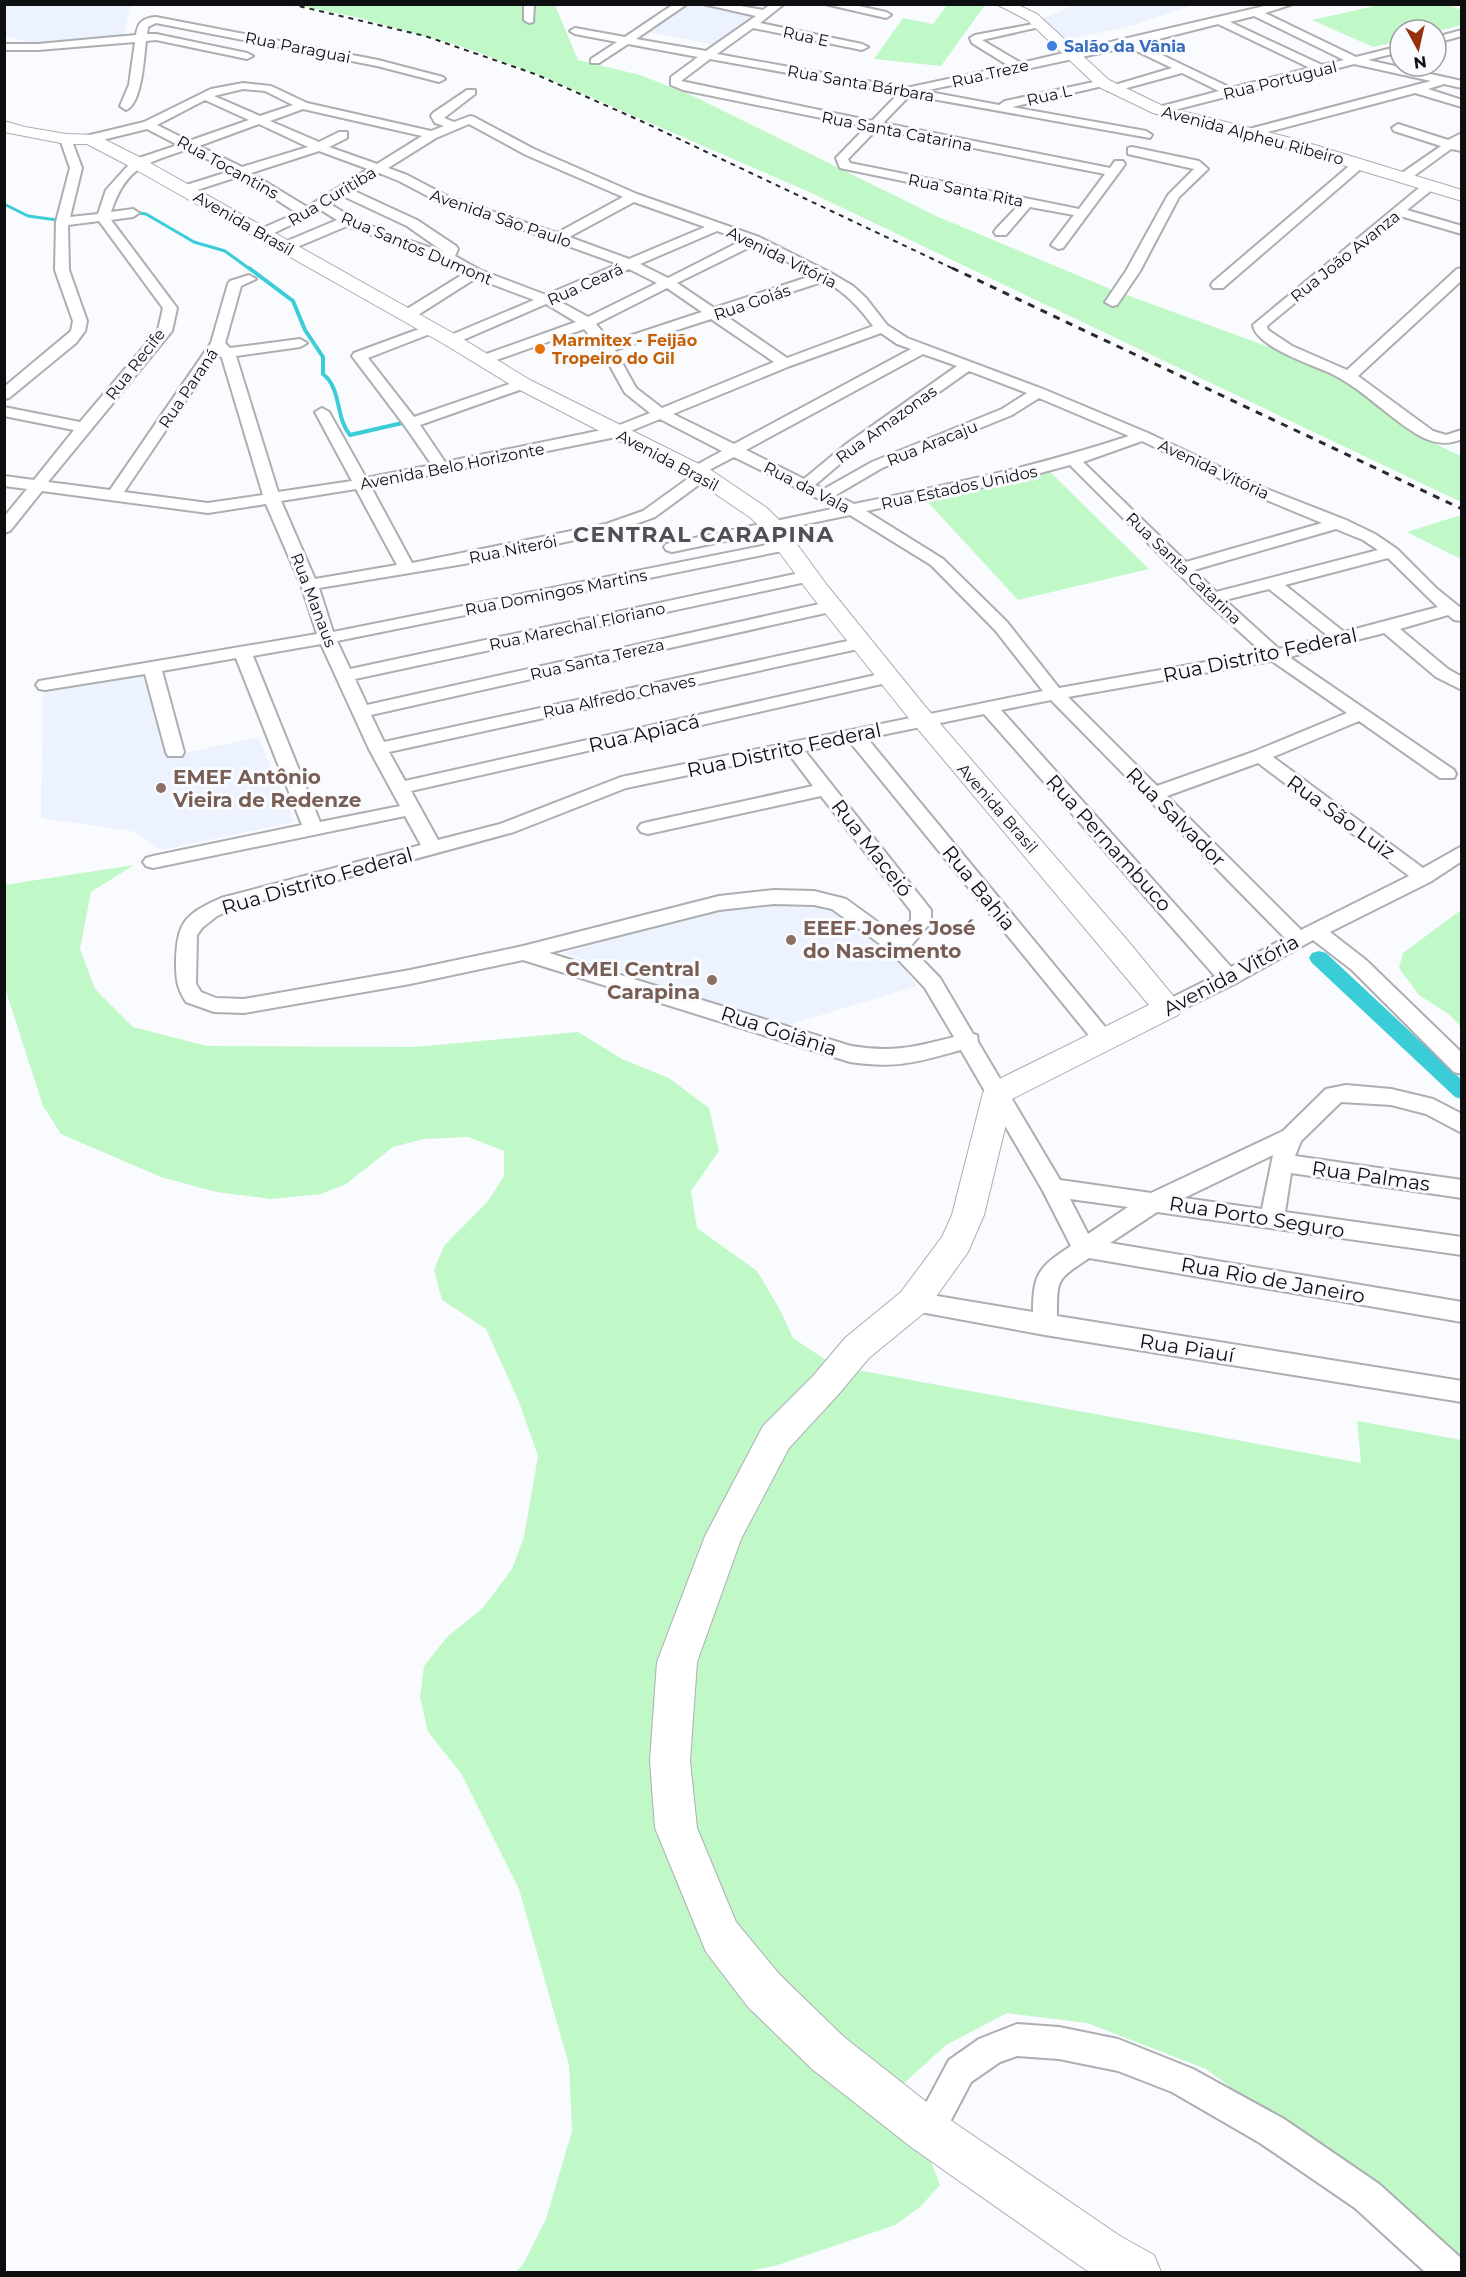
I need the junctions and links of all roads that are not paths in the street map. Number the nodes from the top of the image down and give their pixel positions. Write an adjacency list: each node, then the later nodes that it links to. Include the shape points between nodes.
1 (529, 4): 11 (street)
2 (682, 4): 18 (street)
3 (708, 4): 9 (street)
4 (780, 4): 9 (street)
5 (830, 4): 10 (street)
6 (1003, 4): 14 (street, Avenida Alpheu Ribeiro)
7 (1286, 5): 8 (street, Rua Treze)
8 (1255, 12): 12 (street, Rua Treze); 28 (street)
9 (765, 14): 13 (street)
10 (886, 15)
11 (529, 20)
12 (1220, 21): 15 (street, Rua Treze); 32 (street)
13 (750, 24): 22 (street, Rua E); 25 (street)
14 (1041, 24): 24 (street, Avenida Alpheu Ribeiro); 30 (street, via 975,38)
15 (1198, 26): 17 (street); 20 (street, Rua Treze)
16 (575, 31): 18 (street, Rua Santa Bárbara)
17 (1218, 36)
18 (627, 40): 25 (street, Rua Santa Bárbara); 27 (street)
19 (143, 42): 21 (street); 26 (street, via 156,37); 35 (street, Rua Paraguai, via 143,26 156,20 378,63); 46 (street, via 135,85)
20 (1128, 43): 24 (street, Rua Treze); 31 (street)
21 (4, 47)
22 (862, 47)
23 (1388, 52): 28 (street, Rua Portugual)
24 (1071, 54): 30 (street, Rua Treze); 38 (street, Avenida Alpheu Ribeiro)
25 (709, 55): 40 (street, Rua Santa Bárbara); 53 (street, Rua Santa Catarina, via 675,79 675,83)
26 (247, 56)
27 (596, 61)
28 (1356, 61): 32 (street, Rua Portugual); 36 (street)
29 (1277, 65): 33 (street)
30 (1018, 66): 40 (street, Rua Treze)
31 (1183, 69): 38 (street, Rua L); 42 (street)
32 (1320, 69): 33 (street, Rua Portugual)
33 (1297, 75): 42 (street, Rua Portugual)
34 (1461, 78): 36 (street)
35 (438, 79)
36 (1446, 82): 37 (street); 39 (street)
37 (1461, 85)
38 (1107, 86): 47 (street, Rua L); 49 (street, Avenida Alpheu Ribeiro)
39 (1415, 89): 44 (street); 55 (street)
40 (908, 91): 47 (street, Rua Santa Bárbara); 53 (street)
41 (471, 92): 52 (street, via 437,116)
42 (1230, 92): 49 (street, Rua Portugual)
43 (205, 96): 45 (street, via 223,88 254,86 273,90); 48 (street, Avenida São Paulo); 50 (street)
44 (1461, 104)
45 (303, 105): 48 (street); 57 (street)
46 (126, 106)
47 (996, 107): 49 (street, Rua Santa Bárbara)
48 (258, 122): 61 (street); 63 (street, Avenida São Paulo)
49 (1158, 122): 55 (street, Avenida Alpheu Ribeiro); 64 (street)
50 (148, 125): 60 (street); 61 (street, Rua Tocantins)
51 (4, 126): 59 (street, Avenida Brasil)
52 (454, 126): 57 (street, Avenida Vitória); 75 (street, Avenida Vitória, via 470,120 530,152)
53 (872, 126): 69 (street, Rua Santa Catarina); 76 (street, Rua Santa Rita, via 842,158 844,165)
54 (1398, 128): 62 (street)
55 (1249, 133): 66 (street, Avenida Alpheu Ribeiro)
56 (343, 135): 63 (street)
57 (432, 135): 67 (street, Rua Curitiba)
58 (1461, 136): 62 (street)
59 (66, 139): 60 (street, Avenida Brasil); 84 (street, via 76,168)
60 (90, 139): 65 (street, Avenida Brasil)
61 (189, 144): 65 (street); 68 (street, Rua Tocantins)
62 (1455, 146): 70 (street)
63 (319, 147): 67 (street, Avenida São Paulo); 68 (street)
64 (1132, 151): 69 (street); 102 (street, via 1195,164 1202,169 1174,195)
65 (137, 163): 72 (street, Avenida Brasil); 82 (street, via 112,190)
66 (1359, 164): 70 (street, Avenida Alpheu Ribeiro); 100 (street)
67 (379, 168): 73 (street, Rua Curitiba); 89 (street, Avenida São Paulo, via 445,200)
68 (242, 172): 72 (street); 80 (street, Rua Tocantins)
69 (1112, 172): 81 (street)
70 (1403, 178): 71 (street, Avenida Alpheu Ribeiro)
71 (1429, 186): 74 (street, Avenida Alpheu Ribeiro); 78 (street, Rua João Avanza)
72 (187, 189): 88 (street, Avenida Brasil)
73 (343, 191): 77 (street, Rua Curitiba); 93 (street, via 432,235 451,249)
74 (1461, 196)
75 (633, 197): 85 (street, Avenida Vitória); 89 (street)
76 (1028, 202): 81 (street, Rua Santa Rita); 87 (street)
77 (321, 204): 80 (street, Rua Curitiba); 83 (street, Rua Santos Dumont)
78 (1400, 212): 86 (street); 116 (street, Rua João Avanza, via 1260,325 1261,332 1270,340)
79 (132, 213): 82 (street)
80 (308, 213): 88 (street, Rua Curitiba)
81 (1081, 213): 91 (street)
82 (103, 217): 84 (street); 124 (street, Rua Recife, via 170,308 165,331)
83 (347, 221): 92 (street); 93 (street, Rua Santos Dumont)
84 (62, 222): 119 (street, via 63,270 80,321 78,331)
85 (718, 226): 90 (street, Avenida Vitória); 94 (street, Rua Ceará)
86 (1461, 230)
87 (1001, 232)
88 (261, 234): 92 (street, Avenida Brasil)
89 (558, 238): 94 (street, Avenida São Paulo)
90 (754, 240): 97 (street, Avenida Vitória); 99 (street)
91 (1058, 245)
92 (285, 247): 104 (street, Avenida Brasil)
93 (449, 258): 96 (street, Rua Santos Dumont)
94 (630, 264): 99 (street, Avenida São Paulo); 101 (street, Rua Ceará)
95 (1461, 272): 116 (street)
96 (475, 273): 101 (street, Rua Santos Dumont); 104 (street, via 441,292 430,304)
97 (826, 276): 103 (street, Rua Goiás); 106 (street, Avenida Vitória, via 861,301)
98 (249, 279): 110 (street, Rua Paraná, via 235,284)
99 (668, 283): 103 (street, Avenida São Paulo); 105 (street)
100 (1218, 285)
101 (548, 300): 105 (street, Rua da Vala); 108 (street, Rua Ceará)
102 (1112, 302)
103 (716, 314): 111 (street, Rua Goiás); 114 (street, Avenida São Paulo)
104 (406, 315): 107 (street, Avenida Brasil)
105 (587, 323): 111 (street, Rua da Vala); 113 (street)
106 (882, 327): 112 (street, Avenida Vitória); 114 (street, Avenida Belo Horizonte)
107 (430, 329): 108 (street, Avenida Brasil); 123 (street, via 359,356)
108 (451, 340): 113 (street, Avenida Brasil)
109 (300, 343): 110 (street)
110 (223, 347): 137 (street, Rua Paraná); 138 (street, Rua Manaus, via 243,395)
111 (608, 348): 122 (street, Rua da Vala, via 630,390)
112 (922, 349): 115 (street, Avenida Vitória); 128 (street, Rua Niterói)
113 (483, 360): 117 (street, Avenida Brasil)
114 (785, 363): 122 (street, Avenida Belo Horizonte)
115 (968, 365): 118 (street, Avenida Vitória); 135 (street, Rua Amazonas, via 850,448)
116 (1349, 376): 127 (street, via 1428,434 1446,440)
117 (523, 384): 123 (street); 125 (street, Avenida Brasil)
118 (1038, 392): 126 (street, Avenida Vitória); 136 (street, Rua Aracaju, via 1007,412 877,465)
119 (4, 395)
120 (4, 411): 124 (street)
121 (322, 412): 133 (street)
122 (659, 413): 125 (street, Avenida Belo Horizonte); 128 (street, Rua da Vala)
123 (411, 423): 130 (street)
124 (84, 427): 134 (street, Rua Recife)
125 (616, 432): 130 (street, Avenida Belo Horizonte); 131 (street, Avenida Brasil)
126 (1143, 436): 129 (street, Rua Estados Unidos); 140 (street, Avenida Vitória, via 1258,491)
127 (1459, 436)
128 (735, 450): 131 (street, Rua Niterói); 135 (street, Rua da Vala)
129 (1073, 460): 139 (street, Rua Estados Unidos); 147 (street, Rua Santa Catarina)
130 (442, 469): 133 (street, Avenida Belo Horizonte)
131 (700, 473): 141 (street, Avenida Brasil); 146 (street, Rua Niterói, via 649,514 631,522 555,541)
132 (4, 481): 134 (street, Avenida Belo Horizonte)
133 (361, 484): 138 (street, Avenida Belo Horizonte); 146 (street)
134 (37, 486): 137 (street, Avenida Belo Horizonte); 142 (street, Rua Recife)
135 (806, 486): 136 (street, Rua da Vala)
136 (825, 495): 139 (street, Rua da Vala)
137 (114, 496): 138 (street, Avenida Belo Horizonte, via 208,508)
138 (273, 498): 150 (street, Rua Manaus)
139 (853, 510): 141 (street, Rua Estados Unidos); 165 (street, Rua da Vala, via 912,544 960,583 1001,626)
140 (1340, 523): 145 (street, Avenida Vitória); 147 (street)
141 (772, 526): 143 (street, Avenida Brasil); 144 (street, Rua Estados Unidos)
142 (4, 528)
143 (786, 546): 148 (street, Avenida Brasil); 155 (street, Rua Domingos Martins)
144 (672, 547)
145 (1391, 552): 149 (street); 153 (street, Avenida Vitória)
146 (407, 568): 150 (street, Rua Niterói)
147 (1182, 568): 151 (street, Rua Santa Catarina)
148 (809, 576): 152 (street, Avenida Brasil); 161 (street, Rua Marechal Floriano)
149 (1271, 582): 151 (street); 156 (street)
150 (309, 585): 155 (street, Rua Manaus)
151 (1213, 598): 159 (street, Rua Santa Catarina)
152 (833, 606): 157 (street, Avenida Brasil); 167 (street, Rua Santa Tereza)
153 (1456, 613): 154 (street, Rua Distrito Federal)
154 (1387, 627): 156 (street, Rua Distrito Federal); 164 (street)
155 (327, 638): 158 (street, Rua Domingos Martins); 161 (street, Rua Manaus)
156 (1342, 639): 159 (street, Rua Distrito Federal)
157 (861, 643): 162 (street, Avenida Brasil); 171 (street, Rua Alfredo Chaves)
158 (243, 652): 160 (street, Rua Domingos Martins); 180 (street)
159 (1275, 655): 165 (street, Rua Distrito Federal); 168 (street, Rua Santa Catarina)
160 (152, 668): 163 (street, Rua Domingos Martins); 173 (street)
161 (344, 676): 167 (street, Rua Manaus)
162 (889, 677): 169 (street, Avenida Brasil); 176 (street, Rua Apiacá)
163 (45, 685)
164 (1461, 685)
165 (1054, 694): 166 (street, Rua Distrito Federal); 178 (street, Rua Salvador)
166 (989, 708): 169 (street, Rua Distrito Federal); 189 (street, Rua Pernambuco)
167 (361, 712): 171 (street, Rua Manaus)
168 (1361, 714): 174 (street, Rua São Luiz); 175 (street, Rua Santa Catarina)
169 (925, 721): 170 (street, Rua Distrito Federal); 190 (street, Avenida Brasil)
170 (855, 736): 172 (street, Rua Distrito Federal); 191 (street, Rua Bahia)
171 (378, 749): 176 (street, Rua Manaus)
172 (794, 749): 177 (street, Rua Maceió); 182 (street, Rua Distrito Federal, via 621,783 507,828)
173 (175, 752)
174 (1260, 756): 178 (street, Rua São Luiz); 185 (street, Rua São Luiz)
175 (1447, 774)
176 (399, 788): 179 (street, Rua Manaus)
177 (826, 789): 181 (street); 187 (street, Rua Maceió, via 921,910 921,922)
178 (1154, 794): 186 (street, Rua Salvador)
179 (412, 809): 180 (street); 182 (street, Rua Manaus)
180 (312, 828): 184 (street)
181 (648, 828)
182 (433, 849): 188 (street, Rua Distrito Federal, via 210,911 187,935 186,984 194,997 214,1005 244,1006)
183 (1461, 852): 185 (street, Avenida Vitória)
184 (153, 862)
185 (1424, 877): 186 (street, Avenida Vitória)
186 (1306, 935): 189 (street, Avenida Vitória); 193 (street, Rua Salvador, via 1359,965)
187 (898, 947): 188 (street, Rua Distrito Federal, via 839,904 814,898 774,897 719,903); 192 (street, Rua Distrito Federal, via 933,983)
188 (523, 953): 192 (street, Rua Goiânia, via 850,1054 906,1057)
189 (1229, 978): 190 (street, Avenida Vitória)
190 (1168, 1008): 191 (street, Avenida Vitória)
191 (1104, 1039): 194 (street, Avenida Vitória)
192 (969, 1040): 194 (street, Rua Distrito Federal)
193 (1461, 1066)
194 (998, 1093): 198 (street, Rua Distrito Federal); 204 (street, via 963,1229)
195 (1461, 1125): 196 (street, Rua Palmas, via 1433,1107 1391,1097 1346,1093 1324,1102)
196 (1291, 1137): 197 (street, Rua Palmas); 200 (street)
197 (1281, 1163): 199 (street, Rua Palmas); 201 (street, Rua Palmas)
198 (1053, 1188): 200 (street, Rua Porto Seguro); 203 (street, Rua Distrito Federal)
199 (1461, 1189)
200 (1155, 1201): 201 (street, Rua Porto Seguro); 203 (street)
201 (1272, 1219): 202 (street, Rua Porto Seguro)
202 (1461, 1246)
203 (1084, 1248): 205 (street, Rua Rio de Janeiro); 206 (street, via 1056,1268 1045,1285)
204 (913, 1302): 206 (street, Rua Piauí); 208 (street, via 857,1348 770,1447 724,1536 677,1662 670,1761 676,1828 721,1936 764,1992 828,2053)
205 (1461, 1312)
206 (1045, 1325): 207 (street, Rua Piauí)
207 (1461, 1392)
208 (927, 2131): 209 (street, via 1102,2253); 210 (street, via 960,2071 990,2050 1017,2040 1059,2043 1118,2055 1182,2080 1272,2131 1367,2196)
209 (1137, 2272)
210 (1450, 2272)

